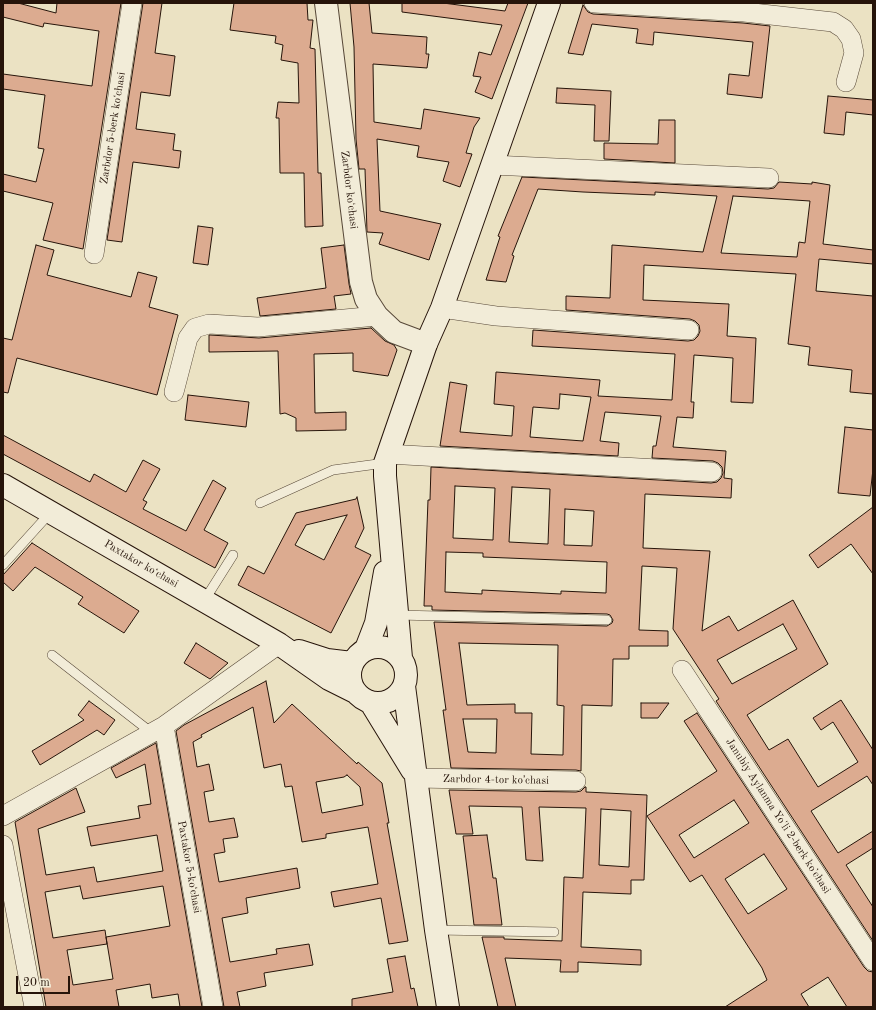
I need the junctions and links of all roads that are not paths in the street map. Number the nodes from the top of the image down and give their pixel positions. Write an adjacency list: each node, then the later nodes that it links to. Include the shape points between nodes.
1 (132, 3): 8 (street, Zarbdor 5-berk koʻchasi)
2 (326, 3): 10 (main road, Zarbdor koʻchasi, via 361,282 366,299)
3 (549, 3): 6 (main road)
4 (594, 3): 5 (street, via 744,12 833,22 844,29 851,39 854,53)
5 (846, 82)
6 (492, 165): 7 (street); 9 (main road)
7 (769, 178)
8 (94, 254)
9 (442, 308): 11 (street, via 496,316); 12 (main road)
10 (377, 316): 12 (main road, Zarbdor koʻchasi, via 394,332); 13 (street, via 258,327 209,324 195,328 188,338)
11 (689, 330)
12 (426, 344): 14 (main road)
13 (174, 392)
14 (386, 458): 15 (street); 17 (lane, via 333,470); 19 (main road)
15 (712, 472)
16 (3, 485): 18 (main road, Paxtakor koʻchasi)
17 (260, 503)
18 (50, 512): 21 (lane); 22 (main road, Paxtakor koʻchasi)
19 (390, 539): 23 (main road); 27 (main road, via 376,623)
20 (233, 555): 22 (lane)
21 (3, 565)
22 (204, 601): 25 (main road, Paxtakor koʻchasi)
23 (397, 615): 24 (lane); 28 (main road)
24 (607, 620)
25 (279, 644): 27 (main road, via 327,660); 31 (main road, via 329,679); 32 (street)
26 (52, 655): 32 (lane)
27 (359, 656): 28 (main road, via 375,646 394,651); 31 (main road, via 349,673 351,682)
28 (401, 658): 30 (main road, via 406,667 407,677)
29 (682, 670): 39 (street, Janubiy Аylanma Yo'li 2-berk koʼchasi)
30 (404, 686): 31 (main road, via 399,695 381,703); 33 (main road)
31 (363, 697): 33 (main road)
32 (158, 729): 35 (street); 41 (street, Paxtakor 5-koʻchasi)
33 (416, 778): 34 (street, Zarbdor 4-tor koʼchasi); 37 (main road)
34 (576, 781)
35 (3, 816)
36 (3, 845): 40 (street)
37 (436, 930): 38 (lane); 42 (main road)
38 (554, 932)
39 (873, 961)
40 (34, 1007)
41 (213, 1007)
42 (448, 1007)

